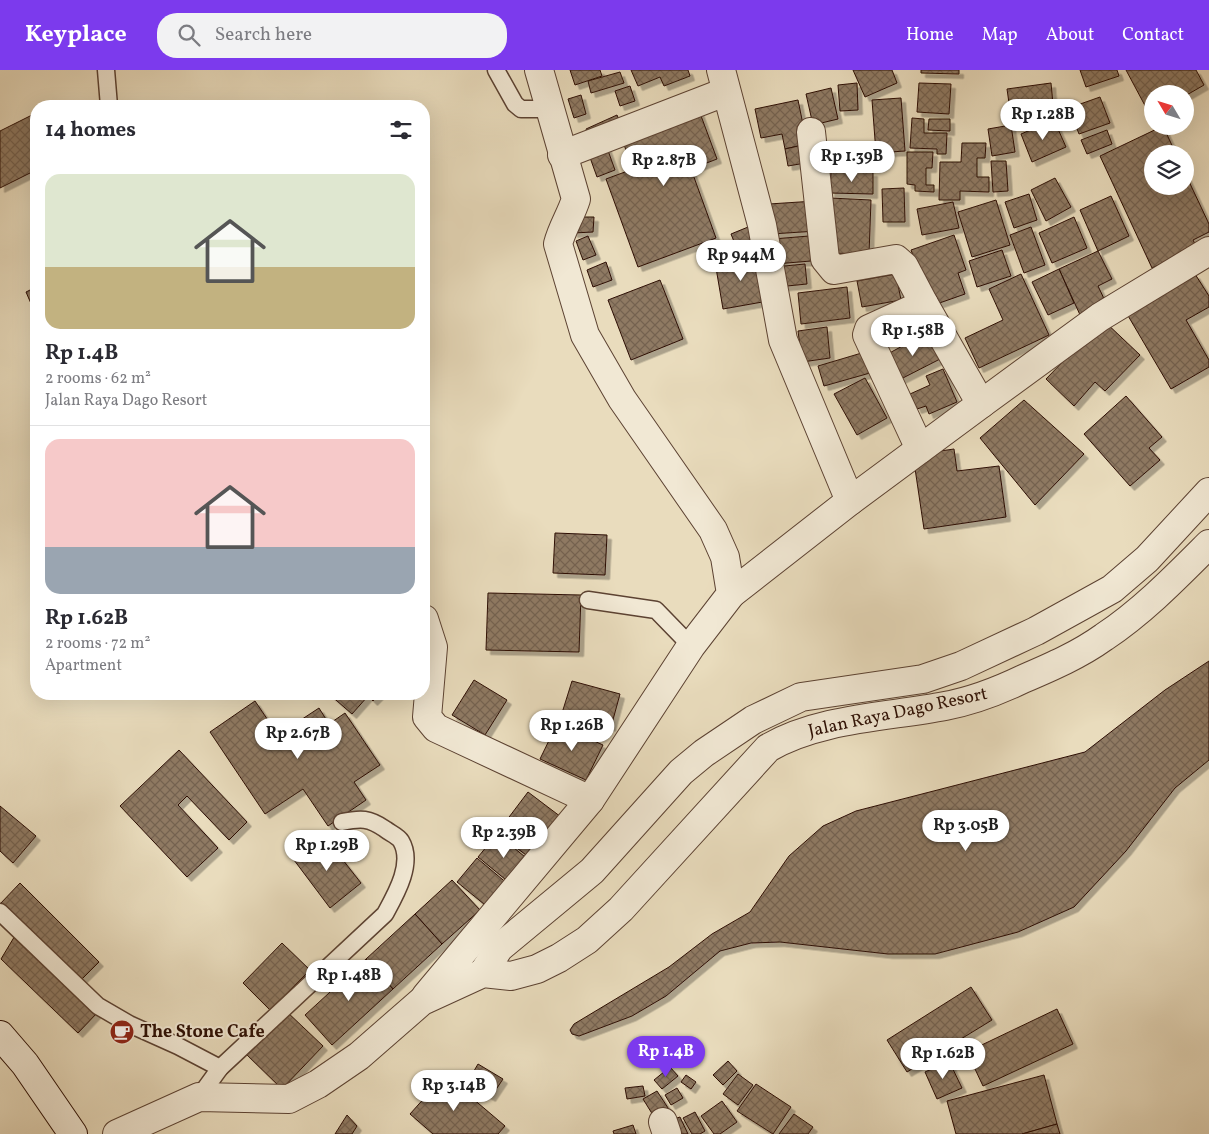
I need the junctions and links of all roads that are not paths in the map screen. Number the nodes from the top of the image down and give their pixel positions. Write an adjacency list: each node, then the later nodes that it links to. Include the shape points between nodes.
1 (106, 70): 5 (lane)
2 (496, 70): 6 (lane, via 521,109)
3 (539, 70): 6 (street)
4 (723, 81): 8 (street); 14 (street, via 762,225 783,340)
5 (108, 100)
6 (549, 109): 8 (street)
7 (811, 132): 10 (street, via 825,259 829,266 834,270 896,259 904,266)
8 (562, 155): 16 (street, via 576,199 558,244 586,334 622,399 713,530 725,557)
9 (1209, 251): 11 (street, via 1100,317)
10 (924, 304): 11 (street); 12 (street, via 869,329 867,335)
11 (981, 404): 12 (street)
12 (920, 449): 14 (street)
13 (1209, 492): 25 (street, Jalan Raya Dago Resort, via 1147,560 1112,589 1036,631 961,666 923,679 801,697 728,737 681,772 592,872 499,948)
14 (850, 501): 16 (street)
15 (1209, 544): 25 (street, Jalan Raya Dago Resort, via 1117,628 1067,660 996,692 946,706 840,723 778,742 763,752 664,865 587,940 537,969 511,976)
16 (731, 594): 19 (street)
17 (588, 600): 19 (lane, via 656,610)
18 (430, 638): 20 (street, via 433,647)
19 (691, 646): 22 (street)
20 (430, 682)
21 (428, 700): 22 (street, via 427,717 436,728)
22 (590, 800): 26 (street)
23 (342, 822): 28 (lane, via 361,818 376,823 400,839 404,850 403,872 397,892 385,914)
24 (0, 912): 28 (lane, via 98,1006)
25 (483, 973): 26 (street)
26 (422, 1001): 29 (street, via 359,1056 290,1099)
27 (0, 1036): 30 (street, via 25,1064)
28 (220, 1068): 29 (lane)
29 (200, 1097): 31 (street)
30 (73, 1134)
31 (117, 1134)

